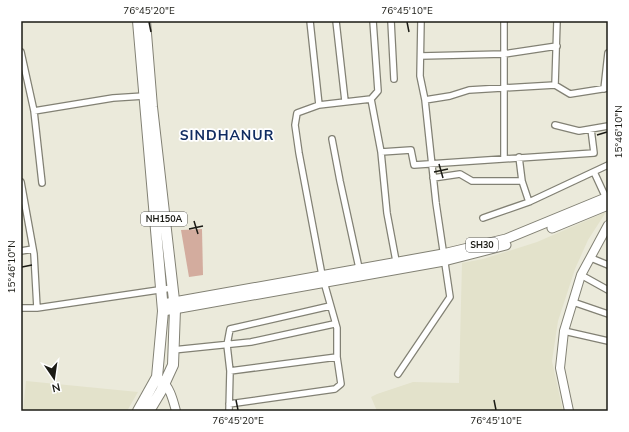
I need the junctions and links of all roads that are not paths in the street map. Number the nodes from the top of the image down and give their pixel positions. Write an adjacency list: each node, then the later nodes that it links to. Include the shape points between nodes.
1 (138, 21): 19 (highway, NH150A)
2 (145, 21): 52 (highway, NH150A)
3 (310, 21): 23 (street)
4 (336, 21): 22 (street)
5 (373, 21): 20 (street, via 378,91)
6 (392, 21): 15 (street)
7 (421, 21): 14 (street)
8 (504, 21): 13 (street)
9 (557, 21): 10 (street)
10 (557, 46): 13 (street); 16 (street)
11 (21, 52): 24 (street)
12 (608, 53): 18 (street)
13 (504, 54): 14 (street); 17 (street)
14 (421, 56): 21 (street, via 420,76)
15 (394, 79)
16 (555, 85): 17 (street); 18 (street, via 570,94)
17 (504, 88): 21 (street, via 469,90); 31 (street)
18 (606, 89)
19 (144, 96): 24 (street, via 113,98); 53 (highway, NH150A)
20 (371, 100): 22 (street); 29 (street)
21 (425, 100): 32 (street)
22 (345, 101): 23 (street)
23 (319, 105): 51 (street, via 297,114 295,125)
24 (34, 111): 38 (street)
25 (555, 125): 27 (street, via 579,131)
26 (608, 126): 27 (street)
27 (591, 129): 30 (street, via 594,153)
28 (332, 138): 49 (street)
29 (381, 152): 32 (street, via 411,150 414,165); 47 (street, via 387,213)
30 (518, 157): 31 (street); 36 (street)
31 (504, 159): 32 (street)
32 (431, 162): 35 (street)
33 (608, 165): 34 (street)
34 (594, 172): 39 (street); 40 (street)
35 (433, 178): 36 (street, via 460,174 472,181); 45 (street)
36 (522, 181): 40 (street)
37 (21, 182): 43 (street)
38 (42, 183)
39 (608, 200): 45 (main road, via 522,240)
40 (529, 202): 41 (street)
41 (483, 218)
42 (608, 225): 46 (street)
43 (33, 249): 44 (street); 60 (street)
44 (21, 251)
45 (444, 257): 47 (main road); 51 (main road); 69 (street, via 450,297)
46 (590, 258): 48 (street); 50 (street)
47 (396, 261): 49 (main road)
48 (608, 265)
49 (359, 268): 51 (main road)
50 (581, 275): 54 (street); 55 (street)
51 (323, 279): 56 (main road); 57 (street)
52 (172, 288): 53 (street); 56 (highway, NH150A)
53 (162, 290): 58 (highway, NH150A); 60 (street)
54 (608, 290)
55 (573, 302): 61 (street); 63 (street)
56 (174, 305): 58 (main road); 66 (highway, NH150A)
57 (330, 306): 62 (street); 65 (street, via 230,329)
58 (163, 307): 70 (highway, NH150A)
59 (21, 308): 60 (street)
60 (37, 308)
61 (608, 314)
62 (334, 324): 65 (street); 67 (street, via 337,328)
63 (564, 331): 64 (street); 76 (street, via 560,368)
64 (608, 341)
65 (227, 345): 66 (street); 68 (street)
66 (173, 350): 70 (highway, NH150A, via 173,365)
67 (337, 357): 68 (street); 71 (street, via 341,384 335,389)
68 (230, 371): 71 (street)
69 (398, 374)
70 (161, 380): 72 (highway, NH150A); 73 (highway, NH150A); 74 (street)
71 (229, 404): 75 (street)
72 (138, 411)
73 (149, 411)
74 (176, 411)
75 (229, 411)
76 (569, 411)

